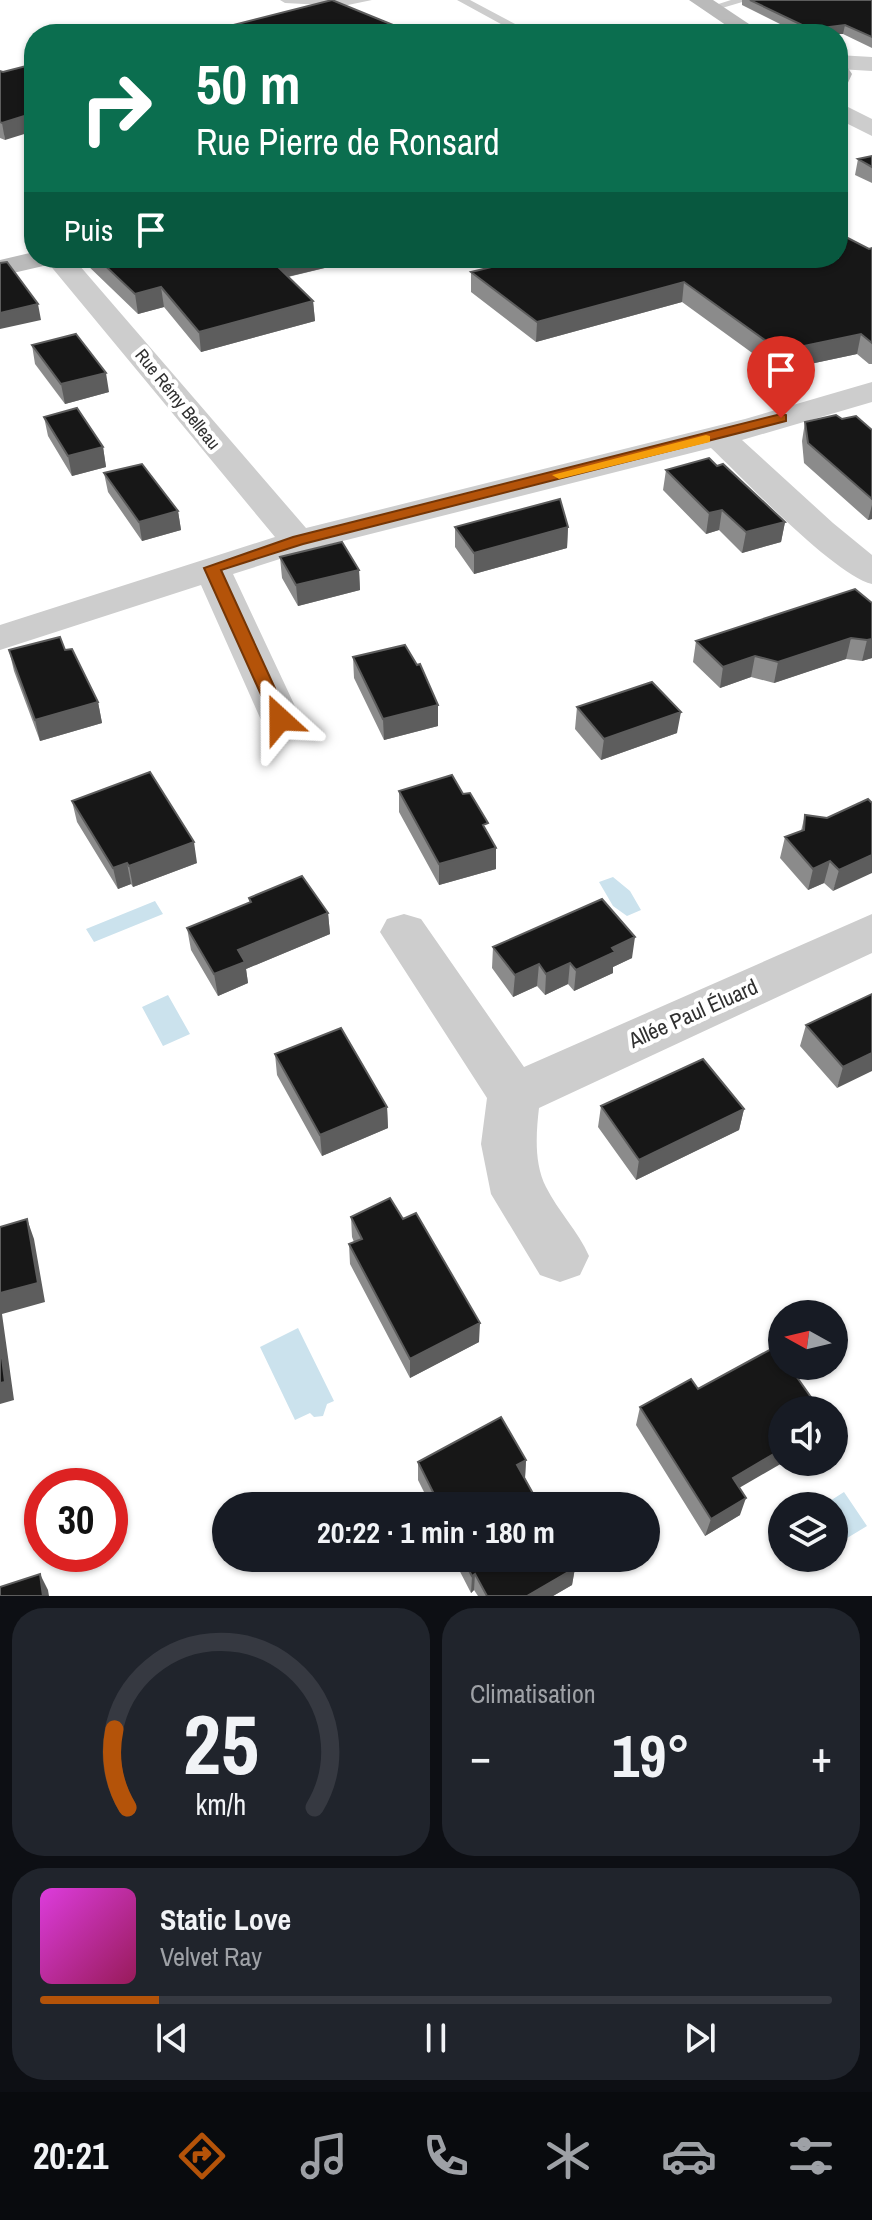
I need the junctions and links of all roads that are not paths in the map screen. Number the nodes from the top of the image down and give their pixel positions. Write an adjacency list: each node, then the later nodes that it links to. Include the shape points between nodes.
1 (285, 0): 2 (lane)
2 (367, 0)
3 (462, 0): 6 (lane)
4 (744, 0): 5 (lane)
5 (724, 11): 7 (street)
6 (509, 24)
7 (740, 24)
8 (872, 66): 9 (street)
9 (848, 74)
10 (848, 95): 12 (street)
11 (848, 115): 12 (street)
12 (866, 126)
13 (24, 262): 14 (street)
14 (0, 268)
15 (67, 268): 18 (street, Rue Rémy Belleau)
16 (872, 392): 17 (street)
17 (718, 436): 18 (street); 20 (street)
18 (298, 541): 19 (street)
19 (212, 568): 21 (street); 22 (street)
20 (872, 573)
21 (0, 638)
22 (280, 719)
23 (404, 932): 25 (street)
24 (872, 932): 25 (street, Allée Paul Éluard)
25 (514, 1095): 26 (street, via 508,1144 519,1194)
26 (560, 1256)

